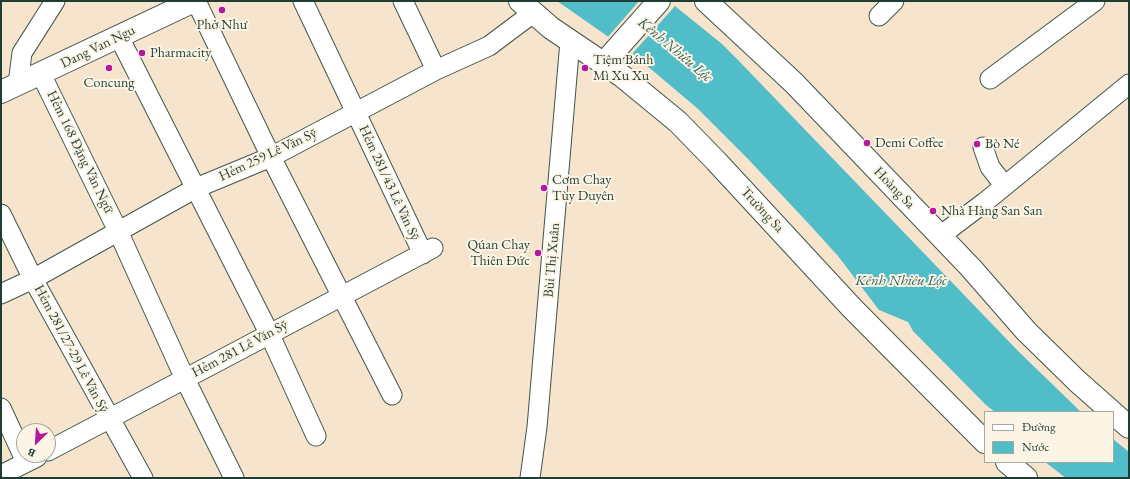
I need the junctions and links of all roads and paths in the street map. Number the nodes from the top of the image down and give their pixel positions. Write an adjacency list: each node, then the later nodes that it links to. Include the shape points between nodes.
1 (55, 1): 18 (street, via 22,53)
2 (194, 1): 11 (street, Dang Van Ngu); 21 (street)
3 (303, 1): 19 (street, Hẻm 281/43 Lê Văn Sỹ)
4 (403, 1): 14 (street)
5 (659, 1): 13 (street)
6 (706, 1): 26 (street, Hoàng Sa, via 794,83)
7 (894, 1): 10 (street)
8 (1095, 1): 16 (street)
9 (526, 7): 12 (street, Trường Sa); 14 (street, Hẻm 259 Lê Văn Sỹ, via 489,46)
10 (879, 16)
11 (119, 36): 15 (street, Dang Van Ngu); 23 (street)
12 (570, 41): 13 (street, Trường Sa); 48 (street, Bùi Thị Xuân, via 539,412)
13 (604, 64): 41 (street, Trường Sa, via 642,91 678,122 852,308)
14 (436, 70): 19 (street, Hẻm 259 Lê Văn Sỹ)
15 (41, 74): 18 (street, Dang Van Ngu); 25 (street, Hẻm 168 Đặng Văn Ngữ)
16 (990, 79)
17 (1129, 84): 22 (street)
18 (10, 88)
19 (356, 112): 21 (street, Hẻm 259 Lê Văn Sỹ); 27 (street, Hẻm 281/43 Lê Văn Sỹ)
20 (983, 147): 22 (street, via 990,167)
21 (271, 157): 23 (street, Hẻm 259 Lê Văn Sỹ); 30 (street)
22 (1004, 185): 26 (street)
23 (196, 188): 25 (street, Hẻm 259 Lê Văn Sỹ); 31 (street)
24 (1, 214): 28 (street, Hẻm 281/27-29 Lê Văn Sỹ)
25 (118, 230): 28 (street, Hẻm 259 Lê Văn Sỹ); 32 (street, Hẻm 168 Đặng Văn Ngữ)
26 (940, 236): 35 (street, Hoàng Sa, via 1026,331)
27 (428, 251): 30 (street, Hẻm 281 Lê Văn Sỹ)
28 (33, 279): 29 (street, Hẻm 259 Lê Văn Sỹ); 37 (street, Hẻm 281/27-29 Lê Văn Sỹ)
29 (1, 294)
30 (342, 296): 31 (street, Hẻm 281 Lê Văn Sỹ); 33 (street)
31 (269, 333): 32 (street, Hẻm 281 Lê Văn Sỹ); 40 (street)
32 (185, 379): 37 (street, Hẻm 281 Lê Văn Sỹ); 47 (street, Hẻm 168 Đặng Văn Ngữ)
33 (392, 394)
34 (1, 408): 39 (street)
35 (1111, 411)
36 (1114, 414): 38 (street, Hoàng Sa)
37 (109, 419): 42 (street, Hẻm 281 Lê Văn Sỹ); 46 (street, Hẻm 281/27-29 Lê Văn Sỹ)
38 (1129, 427)
39 (16, 431)
40 (316, 436)
41 (984, 441)
42 (56, 447)
43 (24, 463): 45 (street)
44 (1008, 463): 49 (street)
45 (1, 475)
46 (143, 478)
47 (234, 478)
48 (530, 478)
49 (1026, 478)

